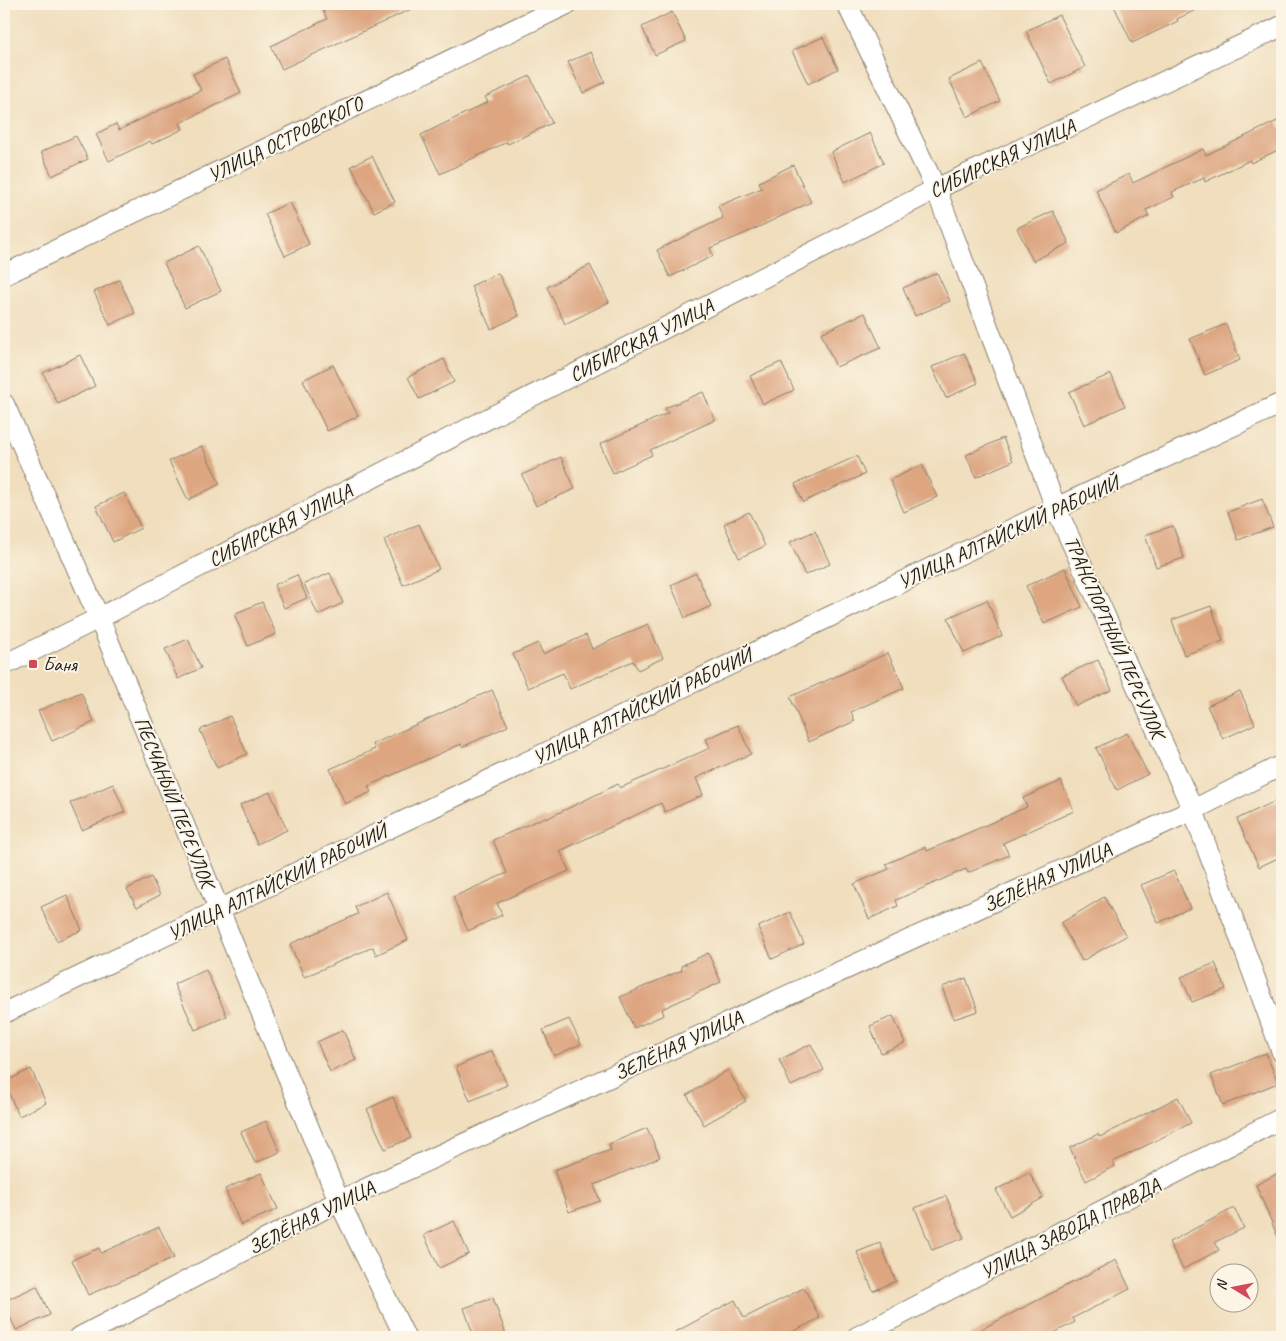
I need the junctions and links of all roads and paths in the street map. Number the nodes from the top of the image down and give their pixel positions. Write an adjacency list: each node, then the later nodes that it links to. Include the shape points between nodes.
1 (567, 4): 5 (street, УЛИЦА ОСТРОВСКОГО)
2 (847, 4): 4 (street, ТРАНСПОРТНЫЙ ПЕРЕУЛОК)
3 (1282, 26): 4 (street, СИБИРСКАЯ УЛИЦА)
4 (936, 189): 8 (street, ТРАНСПОРТНЫЙ ПЕРЕУЛОК); 9 (street, СИБИРСКАЯ УЛИЦА)
5 (4, 275)
6 (1282, 403): 8 (street, УЛИЦА АЛТАЙСКИЙ РАБОЧИЙ)
7 (4, 404): 9 (street, ПЕСЧАНЫЙ ПЕРЕУЛОК)
8 (1056, 508): 12 (street, ТРАНСПОРТНЫЙ ПЕРЕУЛОК); 13 (street, УЛИЦА АЛТАЙСКИЙ РАБОЧИЙ)
9 (99, 618): 10 (street, СИБИРСКАЯ УЛИЦА); 13 (street, ПЕСЧАНЫЙ ПЕРЕУЛОК)
10 (4, 665)
11 (1282, 765): 12 (street, ЗЕЛЁНАЯ УЛИЦА)
12 (1193, 810): 15 (street, ТРАНСПОРТНЫЙ ПЕРЕУЛОК); 17 (street, ЗЕЛЁНАЯ УЛИЦА)
13 (219, 909): 14 (street, УЛИЦА АЛТАЙСКИЙ РАБОЧИЙ); 17 (street, ПЕСЧАНЫЙ ПЕРЕУЛОК)
14 (4, 1013)
15 (1282, 1052)
16 (1282, 1118): 20 (street, УЛИЦА ЗАВОДА ПРАВДА)
17 (339, 1201): 18 (street, ЗЕЛЁНАЯ УЛИЦА); 19 (street, ПЕСЧАНЫЙ ПЕРЕУЛОК)
18 (80, 1337)
19 (405, 1337)
20 (857, 1337)

